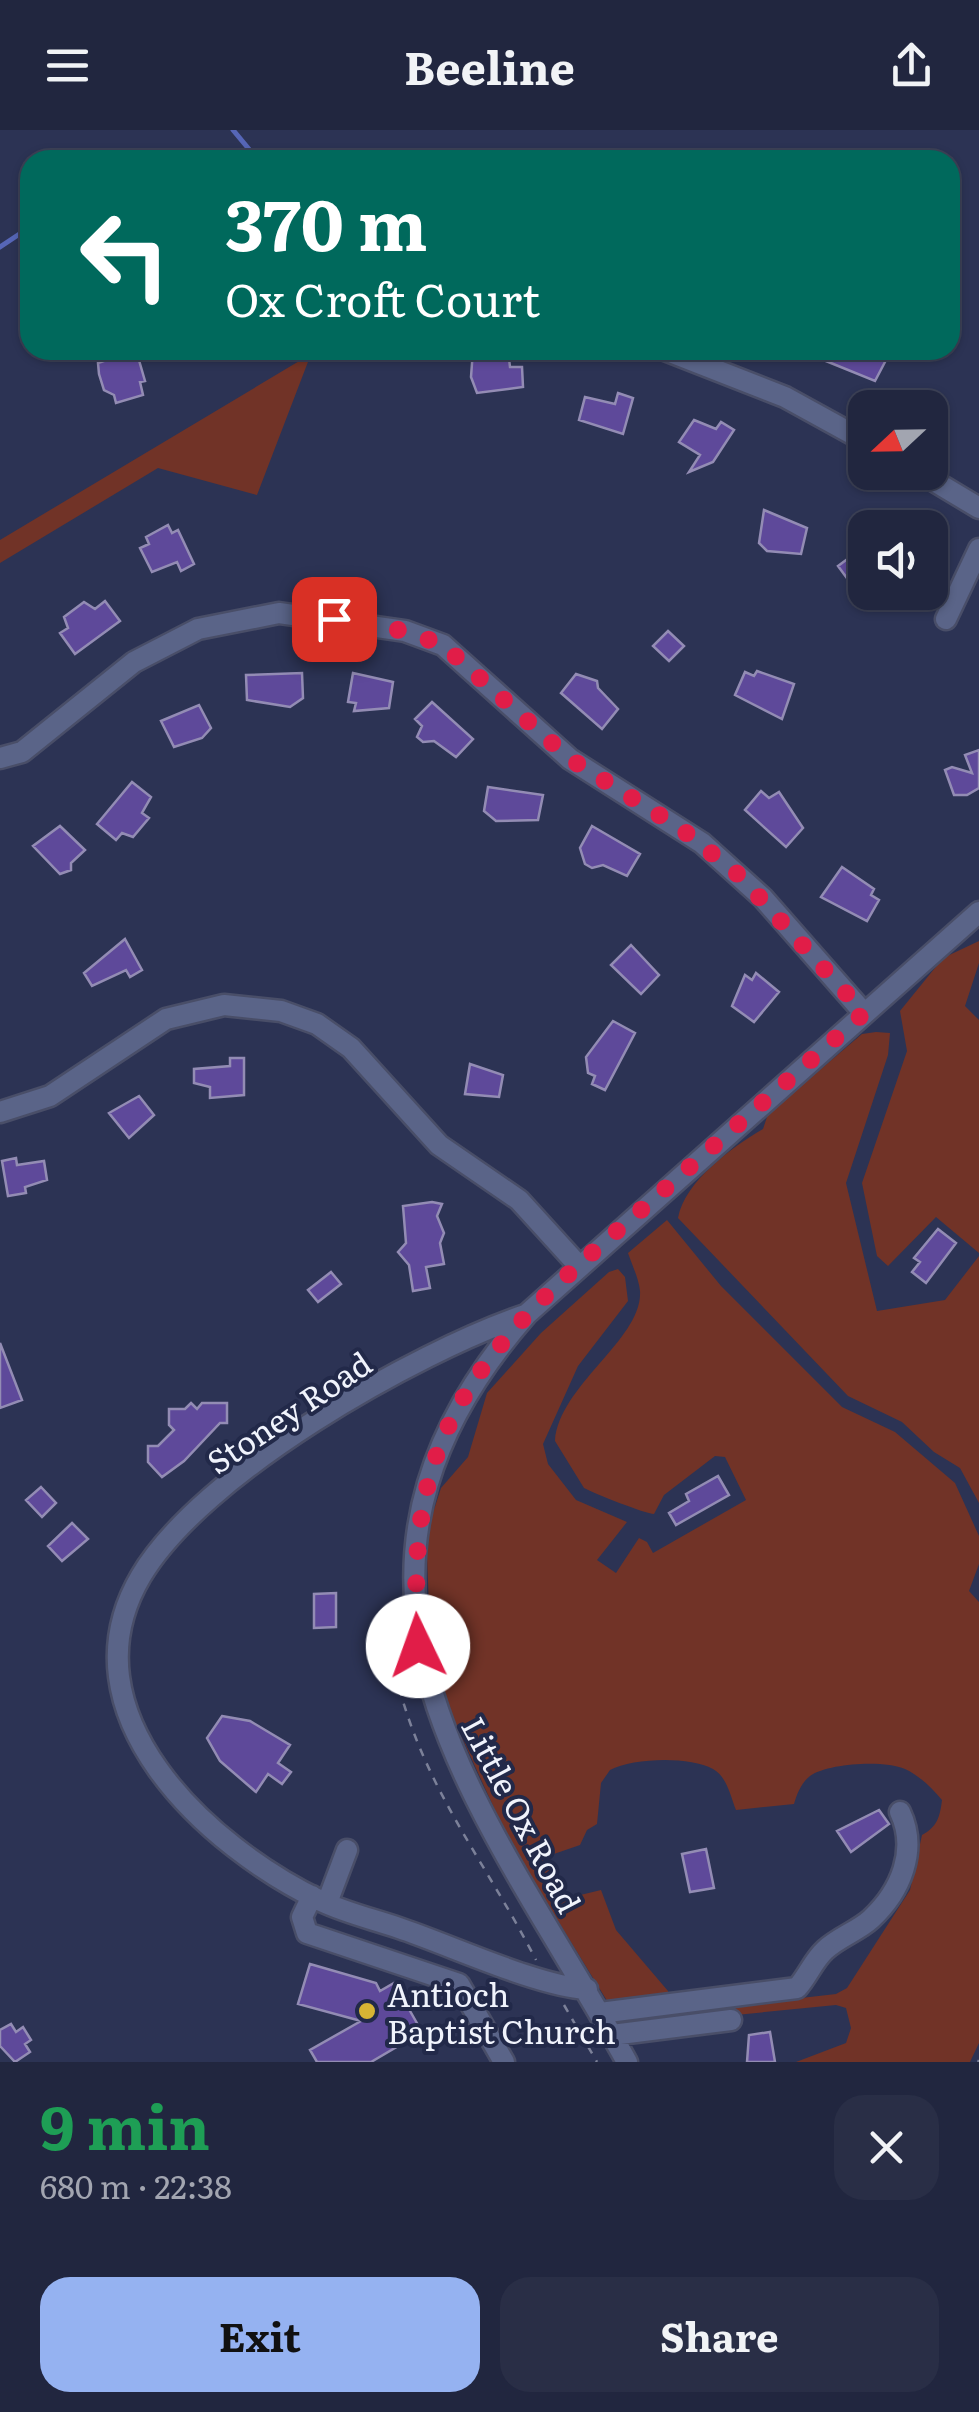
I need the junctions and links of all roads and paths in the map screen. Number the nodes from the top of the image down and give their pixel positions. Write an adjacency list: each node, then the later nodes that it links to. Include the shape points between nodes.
1 (691, 360): 2 (street)
2 (848, 431)
3 (948, 489): 4 (street)
4 (979, 508)
5 (979, 549): 6 (street)
6 (946, 619)
7 (0, 758): 9 (street, via 22,752 134,662 198,629 280,614 405,631 443,645 570,759 702,843 762,898)
8 (979, 912): 9 (street, Little Ox Road)
9 (864, 1013): 11 (street, Little Ox Road)
10 (0, 1112): 11 (street, via 50,1096 166,1019 224,1005 281,1010 351,1048 439,1145 519,1200)
11 (578, 1265): 12 (street, Little Ox Road)
12 (527, 1314): 16 (street, Stoney Road, via 432,1354 264,1456 177,1531 128,1603 122,1689 145,1754 218,1832); 18 (street, Little Ox Road, via 474,1381 439,1449 416,1550 418,1646 461,1774)
13 (392, 1657): 17 (path, via 403,1710 428,1773)
14 (900, 1812): 20 (street, via 907,1858 896,1888 870,1920 824,1950 797,1988)
15 (347, 1850): 16 (street)
16 (320, 1900): 18 (street, Stoney Road); 23 (street, via 302,1916 307,1933 459,1984)
17 (542, 1970)
18 (587, 1990): 20 (street, Little Ox Road)
19 (561, 1999): 24 (path)
20 (600, 2013): 22 (street, Little Ox Road)
21 (731, 2020): 22 (street)
22 (612, 2035): 25 (street, Little Ox Road)
23 (504, 2062)
24 (597, 2062)
25 (627, 2062)

